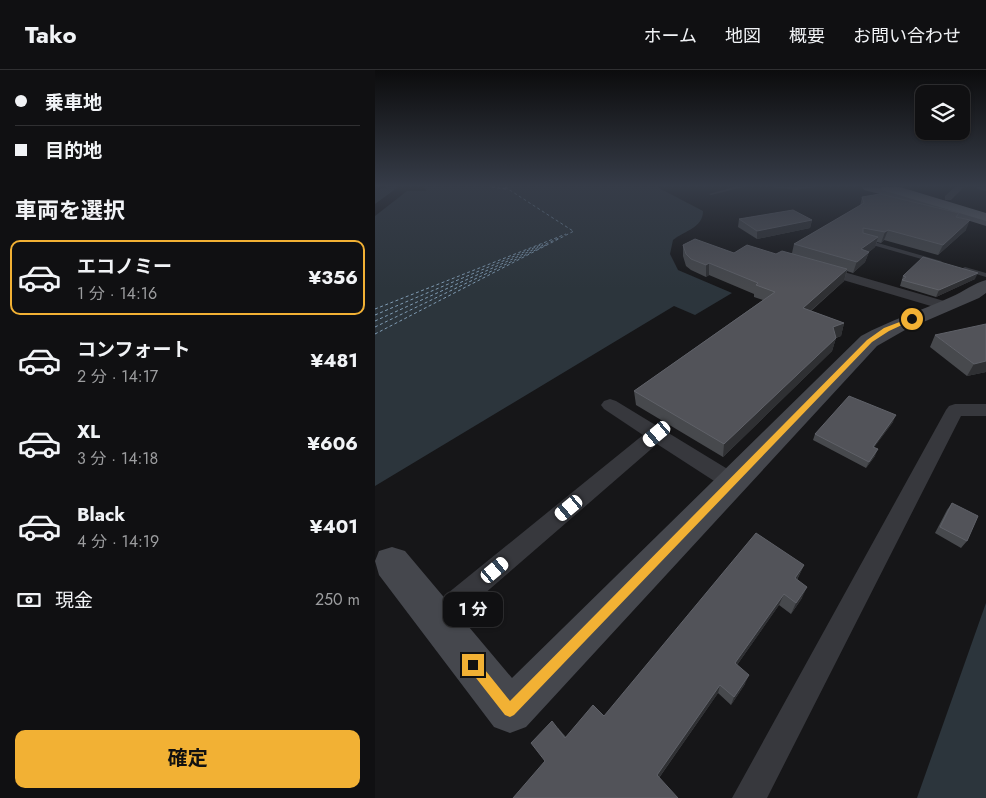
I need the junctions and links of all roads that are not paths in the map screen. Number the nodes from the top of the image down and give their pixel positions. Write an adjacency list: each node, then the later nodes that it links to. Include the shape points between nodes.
1 (863, 240): 2 (lane)
2 (948, 264)
3 (807, 265): 7 (street)
4 (958, 267): 5 (lane)
5 (986, 275)
6 (986, 285): 7 (street, via 970,297)
7 (946, 306): 11 (street, via 887,330 869,341)
8 (610, 405): 10 (street)
9 (986, 410): 14 (street, via 955,410)
10 (657, 434): 11 (street); 13 (street)
11 (732, 482): 13 (street, via 510,711)
12 (392, 563): 13 (street)
13 (436, 619)
14 (749, 798)

